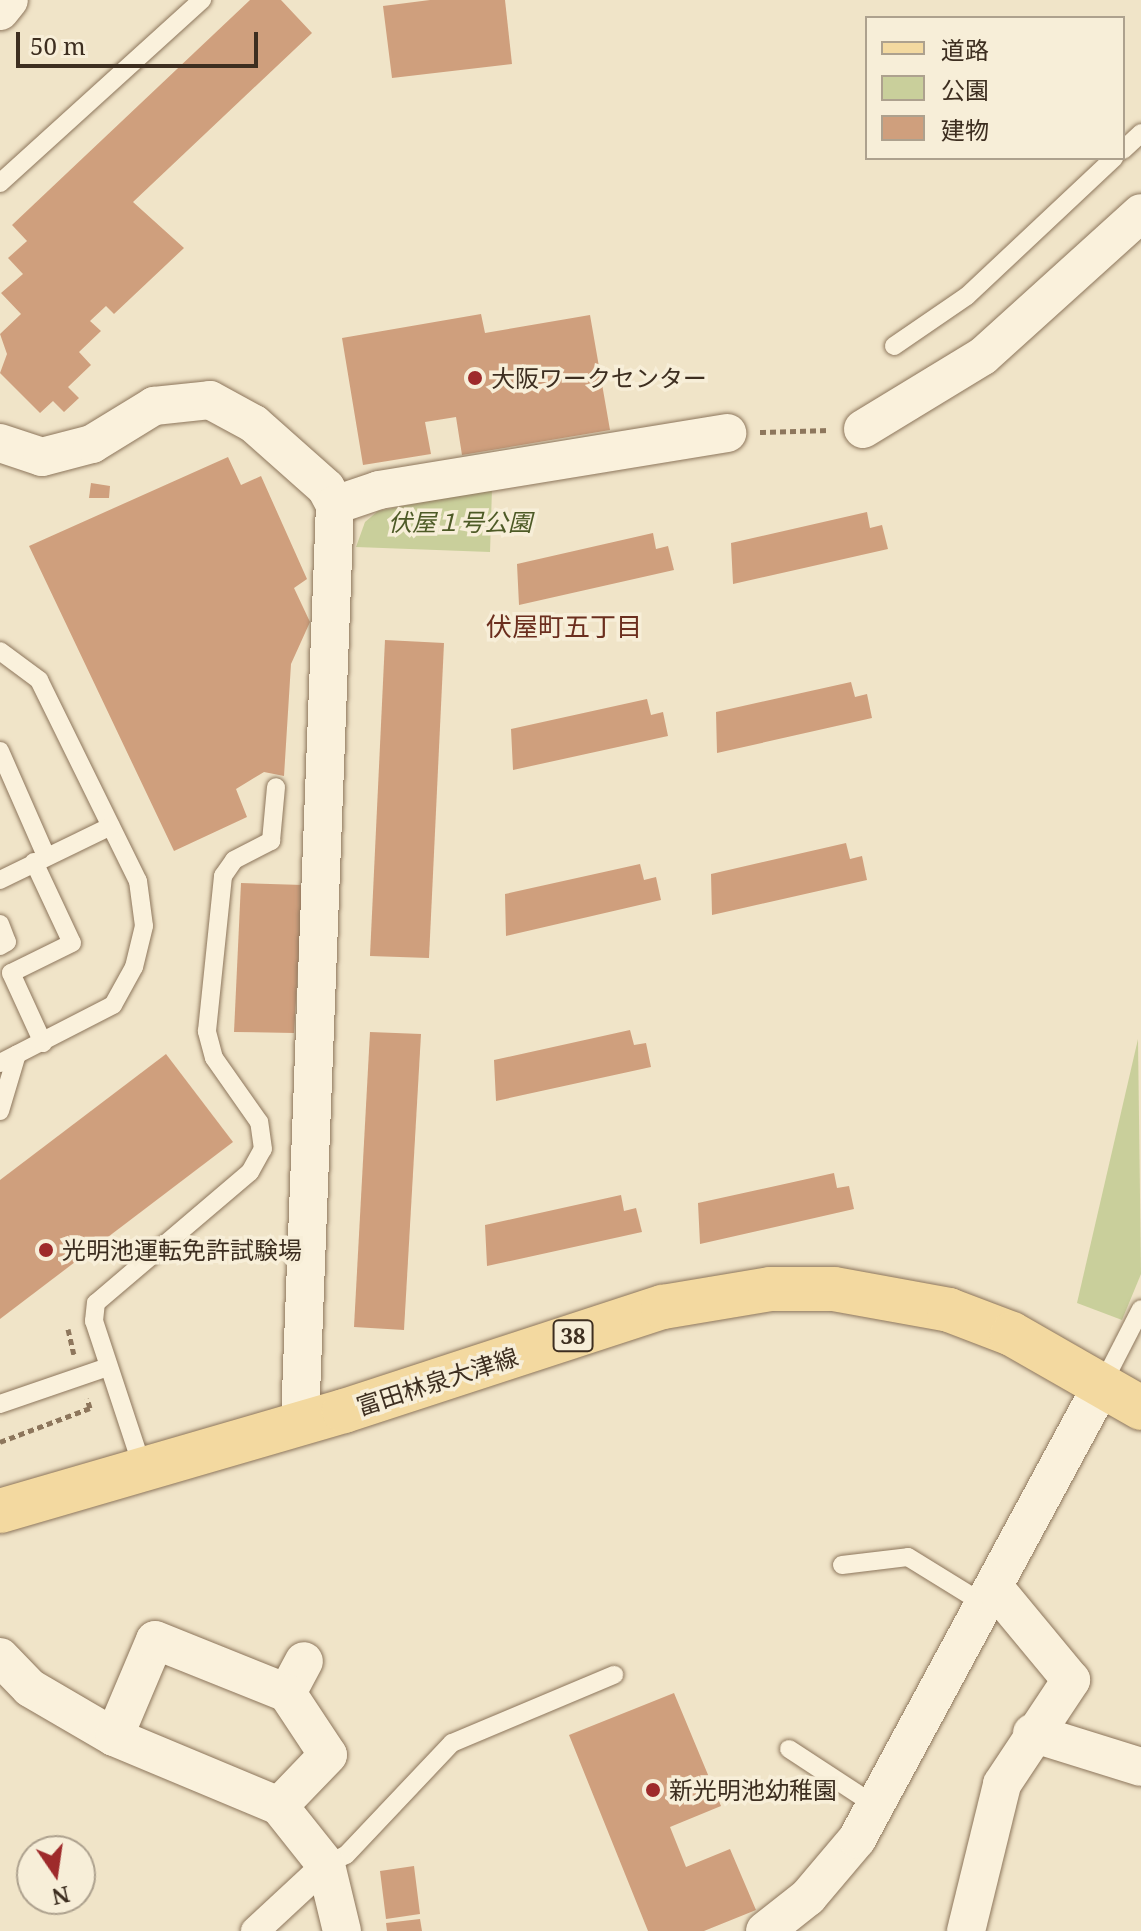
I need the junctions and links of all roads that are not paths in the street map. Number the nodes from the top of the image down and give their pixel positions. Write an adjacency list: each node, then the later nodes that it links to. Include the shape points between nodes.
1 (9, 0): 3 (street)
2 (202, 0): 7 (lane)
3 (0, 11)
4 (1141, 133): 5 (lane)
5 (1125, 148)
6 (1112, 160): 9 (lane, via 967,296)
7 (0, 183)
8 (1141, 213): 10 (street, via 983,356)
9 (894, 346)
10 (863, 429)
11 (727, 433): 13 (street, via 379,490)
12 (0, 443): 13 (street, via 42,457 92,444 154,406 210,400 254,424 326,488)
13 (335, 505): 31 (street)
14 (0, 651): 17 (lane, via 39,680)
15 (0, 751): 18 (lane)
16 (276, 787): 27 (lane, via 271,841 234,860 223,876 207,1031 214,1058 259,1122 263,1149 250,1172 96,1303)
17 (111, 826): 18 (lane); 22 (lane, via 138,881 144,926 134,967 113,1005)
18 (40, 859): 19 (lane); 22 (lane, via 72,943 11,973)
19 (2, 873)
20 (0, 924): 21 (lane, via 7,942)
21 (0, 946)
22 (43, 1043): 23 (lane)
23 (17, 1054): 24 (lane); 25 (lane)
24 (0, 1063)
25 (0, 1111)
26 (1141, 1309): 28 (lane)
27 (108, 1367): 29 (lane); 32 (lane)
28 (1103, 1383): 30 (main road, 富田林泉大津線 / 38); 31 (main road, 富田林泉大津線 / 38, via 949,1310 834,1289 770,1289 663,1307); 35 (street)
29 (0, 1404)
30 (1141, 1408)
31 (300, 1422): 32 (main road, 富田林泉大津線 / 38)
32 (142, 1466): 33 (main road, 富田林泉大津線 / 38)
33 (0, 1511)
34 (842, 1565): 35 (lane, via 908,1557)
35 (989, 1596): 38 (street, via 1071,1680); 43 (street)
36 (0, 1657): 39 (street, via 30,1688)
37 (614, 1675): 44 (lane, via 452,1743 346,1855)
38 (1032, 1733): 41 (street); 48 (street, via 1002,1784)
39 (114, 1737): 42 (street); 42 (street, via 155,1640 295,1677 328,1755)
40 (789, 1749): 43 (lane)
41 (1141, 1767)
42 (279, 1806): 44 (street)
43 (876, 1806): 47 (street, via 808,1897)
44 (326, 1865): 45 (street); 46 (street)
45 (255, 1931)
46 (342, 1931)
47 (765, 1931)
48 (966, 1931)

